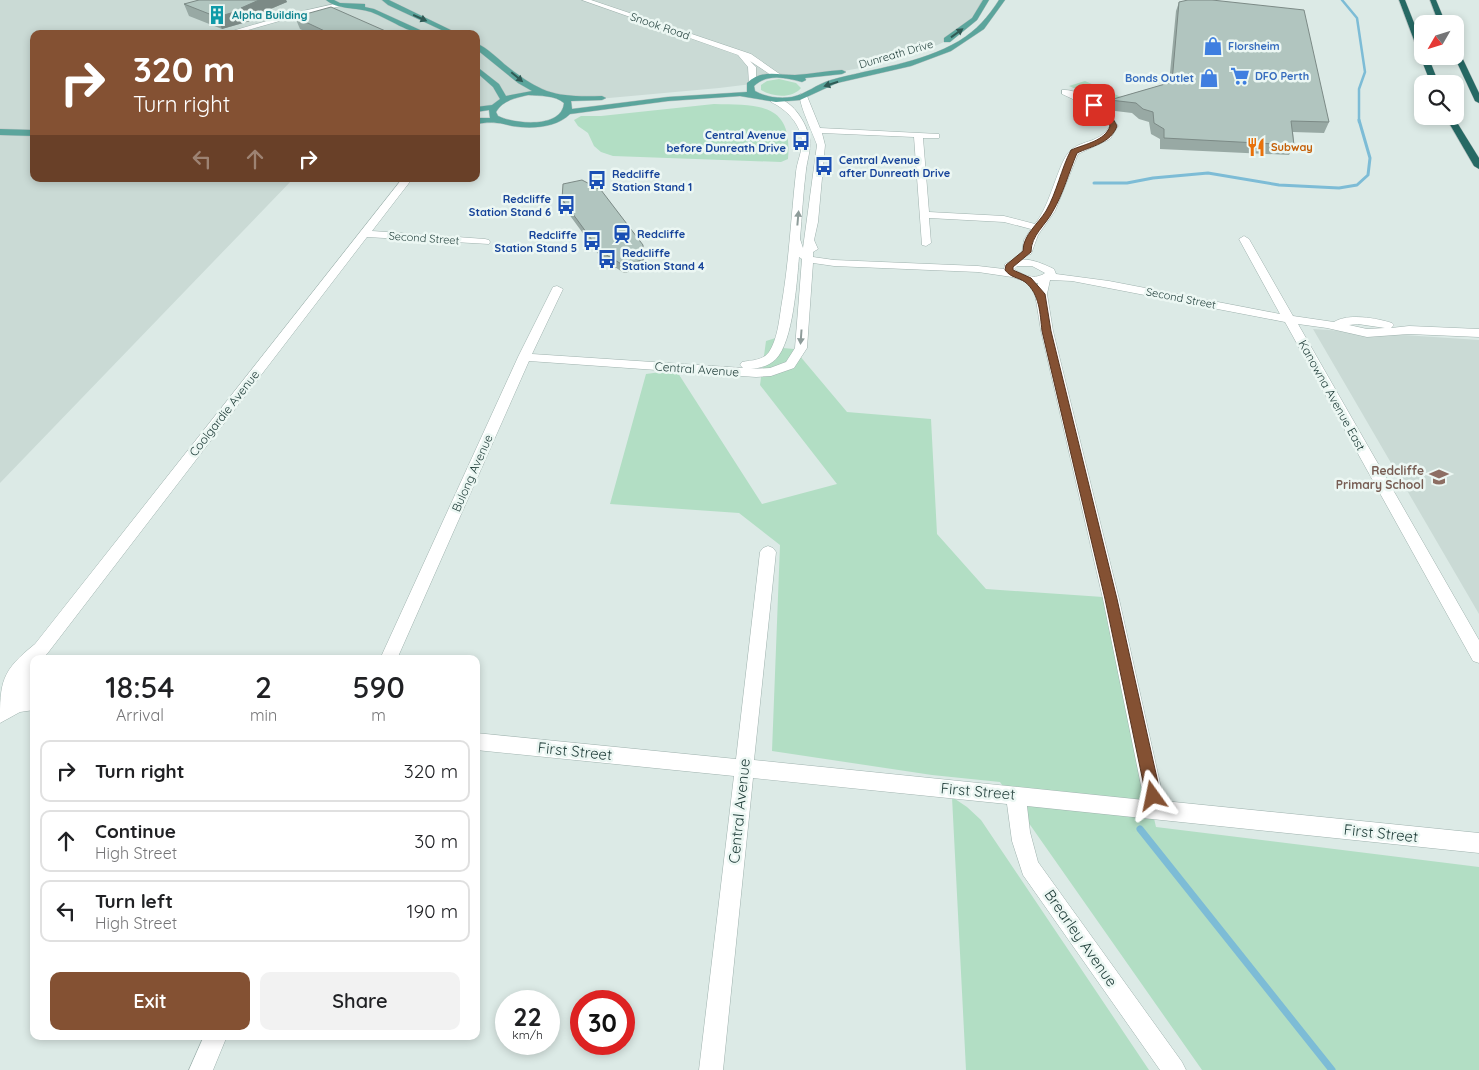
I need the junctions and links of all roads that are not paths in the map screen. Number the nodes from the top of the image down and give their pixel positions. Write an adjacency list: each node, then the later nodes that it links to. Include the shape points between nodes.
1 (329, 0): 9 (main road); 11 (street)
2 (584, 0): 19 (street, Snook Road)
3 (986, 0): 23 (main road, Dunreath Drive, one-way to 3, via 851,71 926,50 960,32 975,18)
4 (1002, 0): 27 (main road, Dunreath Drive, one-way to 27, via 992,17 974,35 946,50 906,64 830,83)
5 (1398, 0): 13 (highway)
6 (1402, 0): 13 (highway)
7 (1433, 0): 12 (highway)
8 (379, 1): 10 (main road); 17 (main road, one-way to 17)
9 (339, 5): 10 (main road); 11 (street)
10 (353, 6): 16 (main road, via 372,10)
11 (296, 14): 15 (street)
12 (1439, 15)
13 (1411, 21): 14 (highway)
14 (1414, 29)
15 (239, 30)
16 (417, 30)
17 (447, 30)
18 (480, 48): 26 (main road, one-way to 26)
19 (735, 52): 22 (street, Snook Road, via 748,56); 24 (street, Snook Road, via 752,67)
20 (1462, 65): 32 (highway)
21 (480, 72): 29 (main road, via 496,86)
22 (777, 75): 23 (main road, Dunreath Drive); 24 (main road)
23 (794, 77): 27 (main road, via 810,86)
24 (751, 83): 28 (main road, via 751,92); 30 (main road, via 598,99)
25 (1065, 92): 47 (street, via 1102,110 1114,126 1107,137 1074,152 1050,211)
26 (541, 93): 29 (main road); 30 (main road)
27 (806, 95): 31 (main road, Dunreath Drive); 39 (street, Central Avenue, via 807,111)
28 (757, 96): 31 (main road, Dunreath Drive); 35 (main road, via 740,94 668,99)
29 (504, 99): 33 (main road)
30 (564, 99): 35 (main road, via 569,107)
31 (774, 100): 49 (street, Central Avenue, one-way to 31, via 806,142 793,113)
32 (1479, 101)
33 (494, 107): 34 (main road); 36 (main road, via 494,116)
34 (480, 109)
35 (567, 112): 36 (main road, via 550,122 531,125 513,125)
36 (499, 120): 37 (main road)
37 (480, 121)
38 (1454, 125): 44 (highway)
39 (817, 130): 42 (street); 54 (street, Central Avenue, via 821,145 809,240)
40 (0, 132): 41 (main road)
41 (30, 133)
42 (918, 135): 43 (street); 46 (street)
43 (936, 136)
44 (1479, 166)
45 (405, 182): 48 (street, Coolgardie Avenue)
46 (924, 215): 47 (street, via 1004,219); 52 (street)
47 (1038, 228): 53 (street, via 1027,245)
48 (363, 234): 51 (street, Second Street); 65 (street, Coolgardie Avenue)
49 (796, 239): 54 (street, via 799,251); 57 (street, Central Avenue)
50 (1244, 239): 61 (street, Kanowna Avenue East)
51 (486, 242)
52 (926, 243)
53 (1027, 252): 55 (street); 56 (street)
54 (817, 258): 56 (street, Second Street, via 978,269); 57 (street); 60 (street, Central Avenue); 60 (street, Central Avenue)
55 (1038, 264): 56 (street, Second Street, via 1024,262); 58 (street, Second Street)
56 (1012, 268): 58 (street, Second Street, via 1028,280)
57 (792, 270): 63 (street, Central Avenue, via 781,339 774,354 759,364)
58 (1046, 280): 61 (street, Second Street, via 1072,278); 74 (street, via 1047,331 1111,599)
59 (557, 289): 63 (street, Bulong Avenue)
60 (805, 289): 63 (street, Central Avenue, one-way to 63, via 800,348 790,365 771,372)
61 (1289, 318): 62 (street, Second Street, via 1367,333 1409,330); 67 (street, Kanowna Avenue East)
62 (1479, 334)
63 (526, 353): 66 (street, Bulong Avenue)
64 (768, 552): 72 (street, Central Avenue)
65 (39, 654)
66 (390, 655)
67 (1479, 656)
68 (30, 658): 70 (street, Coolgardie Avenue, via 17,675)
69 (30, 675): 70 (street, Coolgardie Avenue)
70 (16, 700)
71 (480, 741): 72 (street, First Street)
72 (743, 768): 73 (street, First Street); 78 (street, Central Avenue)
73 (1017, 795): 74 (street, First Street); 79 (street, Brearley Avenue, via 1022,843 1030,868)
74 (1156, 810): 75 (street, First Street)
75 (1479, 843)
76 (214, 1040): 77 (street)
77 (201, 1070)
78 (711, 1070)
79 (1174, 1070)

